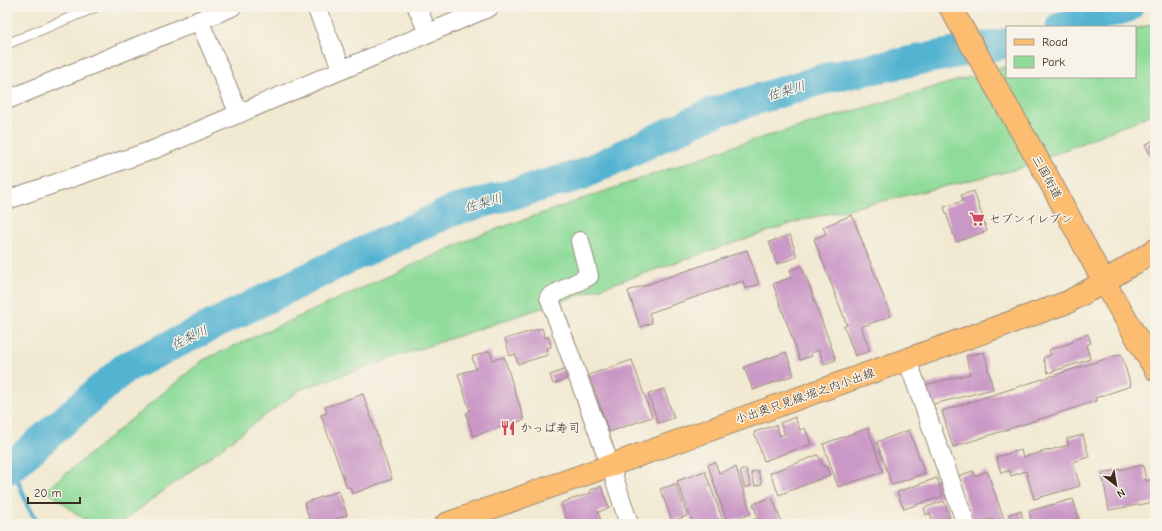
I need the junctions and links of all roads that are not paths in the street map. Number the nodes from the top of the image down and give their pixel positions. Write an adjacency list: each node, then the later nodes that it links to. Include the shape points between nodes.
1 (96, 7): 10 (lane)
2 (232, 7): 8 (street)
3 (316, 7): 11 (street)
4 (418, 7): 9 (street)
5 (490, 7): 7 (street)
6 (950, 7): 17 (main road, 三国街道, via 1046,174)
7 (467, 11): 9 (street)
8 (199, 20): 12 (street); 13 (street)
9 (428, 33): 11 (street)
10 (7, 44)
11 (342, 70): 13 (street)
12 (7, 100)
13 (239, 114): 14 (street, via 153,150)
14 (7, 200)
15 (580, 241): 20 (street, via 589,276 549,297)
16 (1155, 250): 17 (main road, 小出奥只見線;堀之内小出線)
17 (1104, 282): 18 (main road, 小出奥只見線;堀之内小出線, via 1068,302); 19 (main road, 三国街道)
18 (907, 360): 20 (main road, 小出奥只見線;堀之内小出線); 23 (street)
19 (1155, 369)
20 (610, 464): 21 (main road, 小出奥只見線;堀之内小出線); 22 (street)
21 (446, 524)
22 (629, 524)
23 (966, 524)

